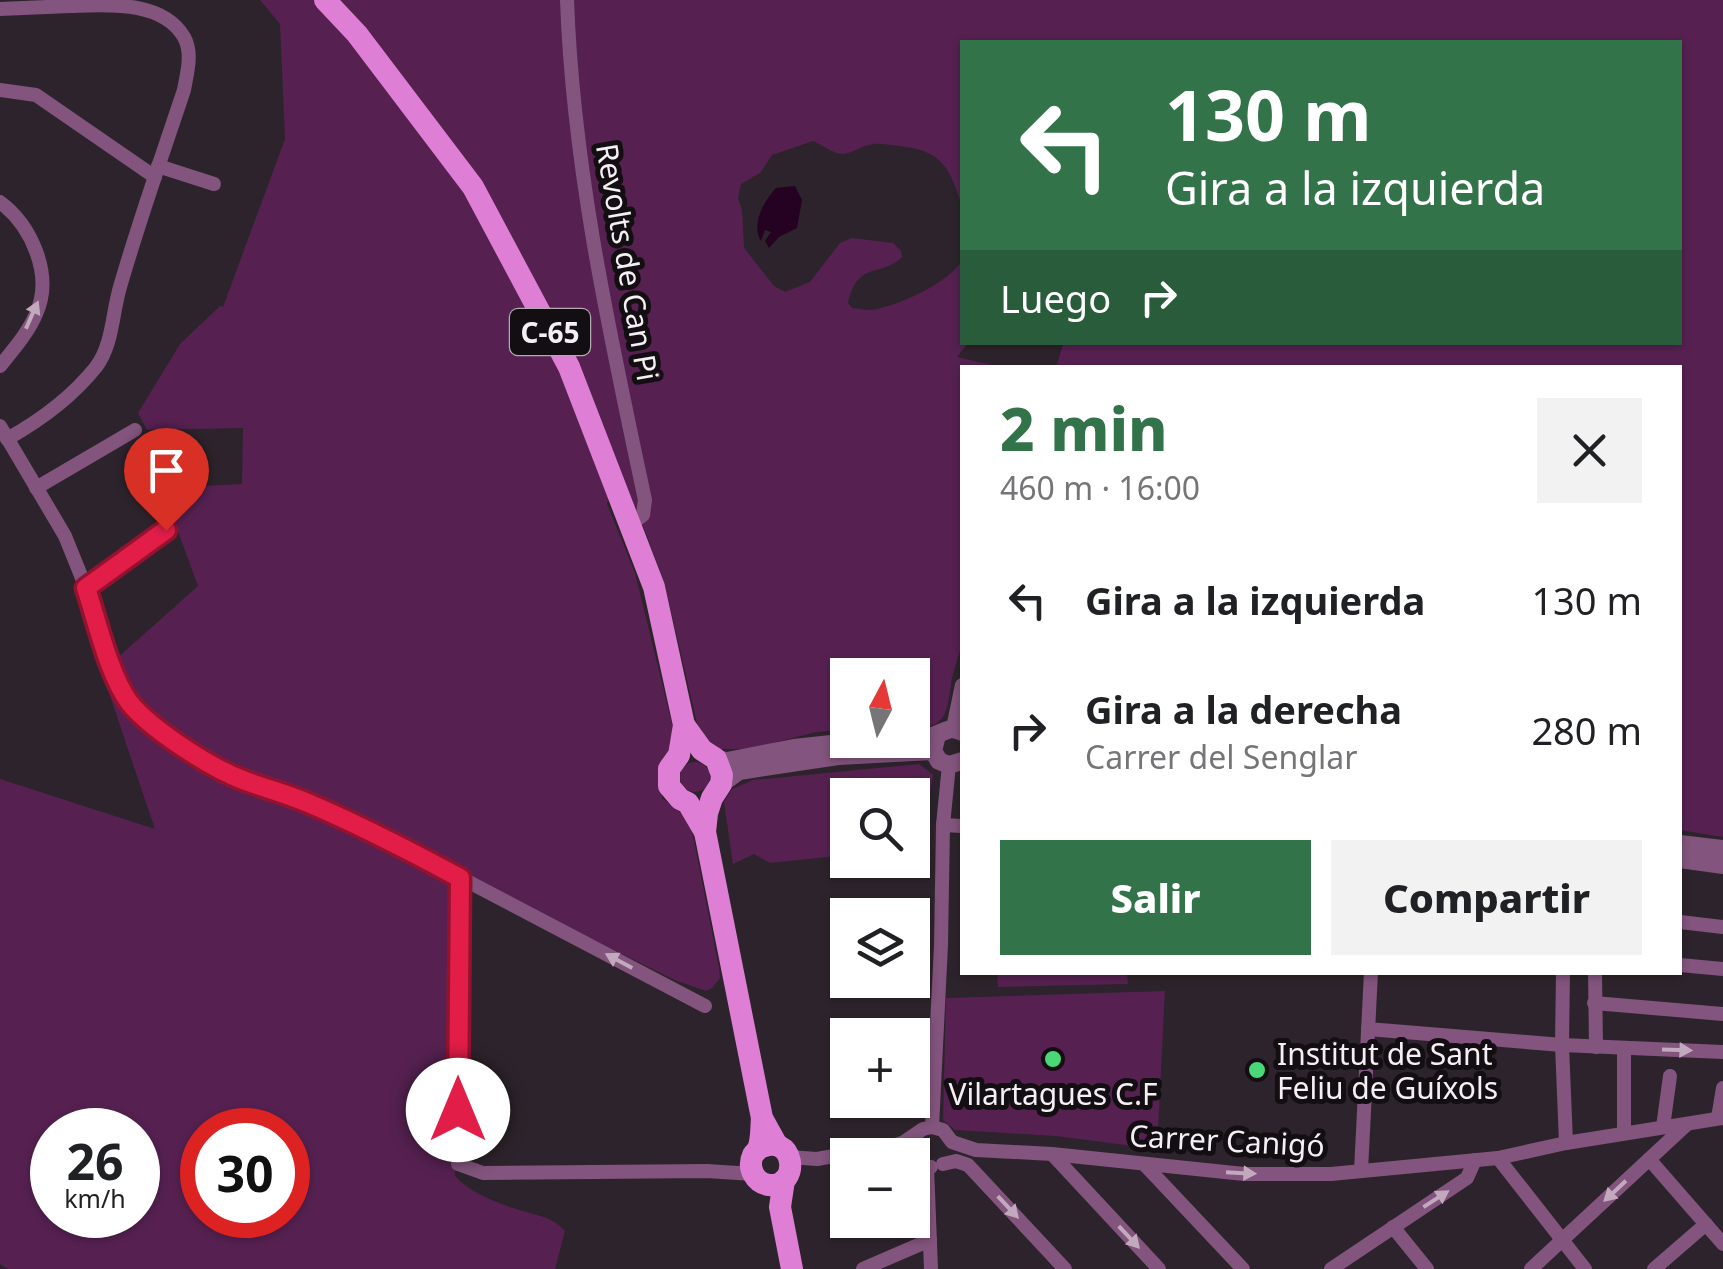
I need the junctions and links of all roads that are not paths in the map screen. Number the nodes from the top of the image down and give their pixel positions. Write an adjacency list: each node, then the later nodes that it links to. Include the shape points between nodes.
1 (325, 0): 12 (main road, C-65, via 473,187 569,367)
2 (567, 0): 12 (street, Revolts de Can Pi, via 569,62 600,284 645,500 643,515)
3 (0, 9): 5 (street, via 126,4 170,21 189,59)
4 (0, 90): 5 (street, via 36,95)
5 (156, 171): 6 (street); 10 (street, via 98,364 40,420)
6 (214, 184)
7 (0, 202): 8 (street, one-way to 7, via 38,312 42,278 28,232)
8 (0, 366)
9 (135, 430): 11 (street)
10 (4, 432): 11 (street)
11 (36, 488): 14 (street)
12 (630, 525): 18 (main road, C-65, via 654,587 684,725)
13 (166, 530): 14 (street)
14 (86, 588): 29 (street, via 116,678 130,704 162,732 240,779 304,801)
15 (960, 692): 16 (street)
16 (946, 737): 19 (street, via 939,761); 20 (street, via 738,772)
17 (830, 744): 18 (street, via 726,761)
18 (699, 755): 20 (main road, via 722,775); 21 (main road, via 669,769 669,786)
19 (956, 763): 22 (street)
20 (717, 791): 21 (main road); 24 (main road)
21 (688, 803): 24 (main road)
22 (943, 825): 23 (street); 49 (street)
23 (960, 826)
24 (705, 832): 63 (main road)
25 (1682, 844): 26 (street)
26 (1723, 849)
27 (1682, 859): 28 (street)
28 (1723, 865)
29 (460, 878): 38 (street, one-way to 29); 63 (street, via 458,1164 484,1173 708,1172)
30 (1682, 922): 31 (street)
31 (1723, 927)
32 (1682, 965): 33 (street)
33 (1723, 968)
34 (1371, 975): 40 (street)
35 (1562, 975): 41 (street)
36 (1595, 975): 37 (street)
37 (1594, 1002): 39 (street); 42 (street)
38 (706, 1006)
39 (1723, 1014)
40 (1368, 1029): 41 (street); 65 (street)
41 (1562, 1044): 42 (street); 54 (street)
42 (1596, 1046): 43 (street)
43 (1624, 1048): 44 (street, one-way to 44); 51 (street)
44 (1723, 1052)
45 (1670, 1076): 50 (street)
46 (1723, 1088): 47 (street)
47 (1720, 1118): 48 (street, Carrer Canigó)
48 (1686, 1124): 50 (street, Carrer Canigó); 59 (street)
49 (932, 1127): 52 (street); 53 (street, Carrer Canigó)
50 (1662, 1128): 51 (street, Carrer Canigó)
51 (1624, 1132): 54 (street, Carrer Canigó)
52 (913, 1138)
53 (952, 1142): 55 (street, Carrer Canigó); 61 (street)
54 (1566, 1143): 58 (street, Carrer Canigó)
55 (976, 1150): 56 (street, Carrer Canigó); 61 (street, Carrer Canigó)
56 (1052, 1154): 62 (street, Carrer Canigó); 75 (street, one-way to 75)
57 (830, 1158): 63 (street, via 805,1166)
58 (1498, 1158): 60 (street, Carrer Canigó); 69 (street)
59 (1649, 1158): 66 (street); 69 (street, one-way to 69)
60 (1475, 1160): 65 (street, Carrer Canigó); 67 (street, one-way to 60, via 1467,1178)
61 (946, 1161): 64 (street, Carrer Canigó); 74 (street, one-way to 74, via 968,1165)
62 (1144, 1164): 65 (street, Carrer Canigó, one-way to 65, via 1244,1174); 76 (street)
63 (771, 1165): 71 (main road)
64 (930, 1168)
65 (1361, 1172)
66 (1706, 1224): 70 (street); 81 (street)
67 (1392, 1227): 77 (street); 78 (street)
68 (930, 1240): 72 (street); 73 (street)
69 (1562, 1241): 79 (street); 80 (street)
70 (1723, 1244)
71 (792, 1269)
72 (864, 1269)
73 (931, 1269)
74 (1065, 1269)
75 (1159, 1269)
76 (1244, 1269)
77 (1331, 1269)
78 (1427, 1269)
79 (1531, 1269)
80 (1586, 1269)
81 (1654, 1269)

